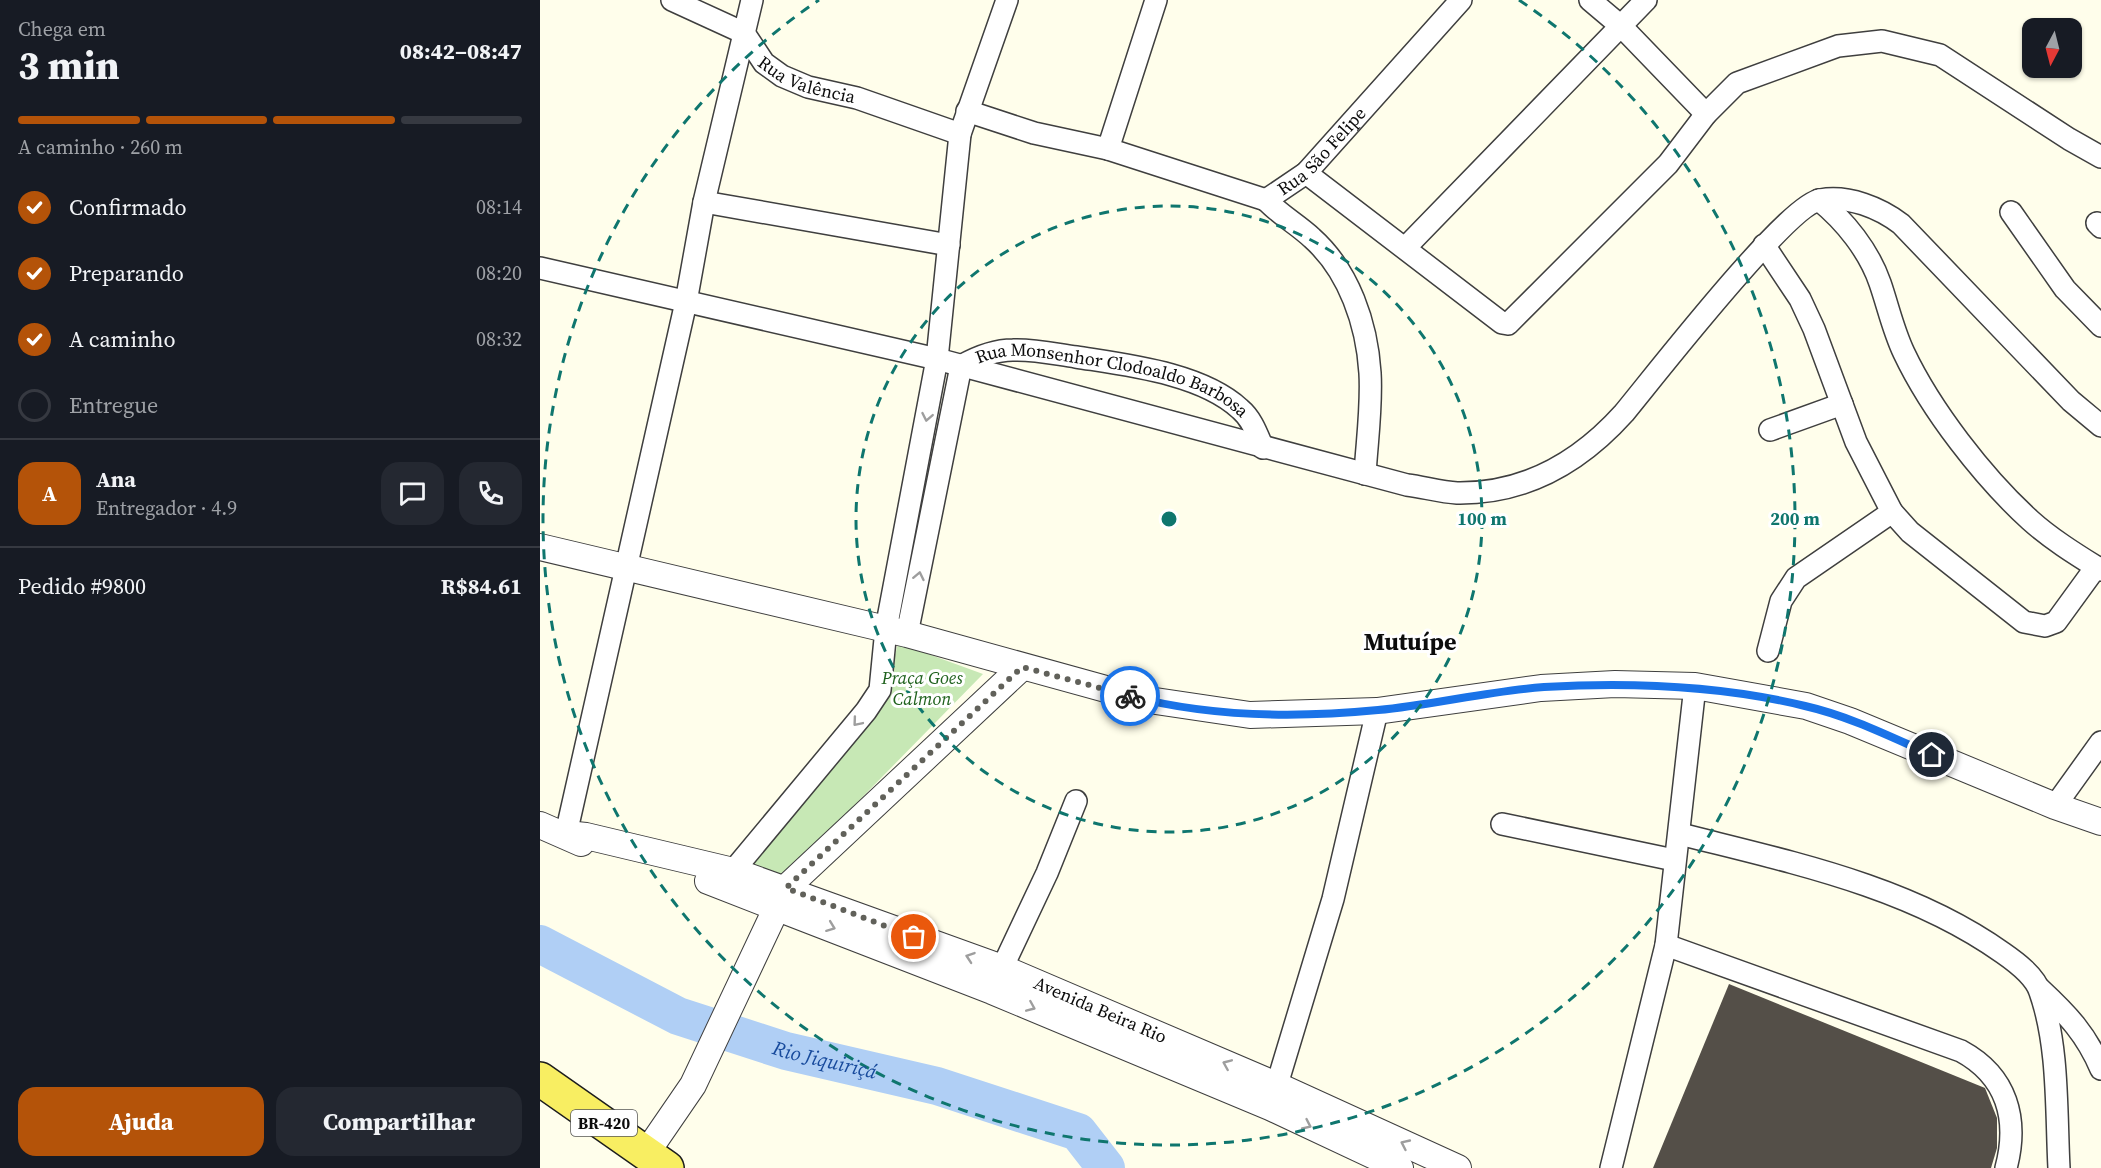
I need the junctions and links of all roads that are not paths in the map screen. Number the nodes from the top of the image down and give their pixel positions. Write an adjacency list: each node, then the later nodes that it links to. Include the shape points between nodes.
1 (672, 0): 9 (street, Rua Valência)
2 (752, 0): 9 (street)
3 (1007, 0): 10 (street)
4 (1156, 0): 13 (street)
5 (1461, 0): 15 (street, Rua São Felipe)
6 (1590, 0): 8 (street)
7 (1646, 0): 8 (street)
8 (1622, 27): 11 (street); 22 (street)
9 (744, 33): 12 (street, Rua Valência, via 764,63 782,76); 18 (street)
10 (967, 111): 12 (street); 13 (street, via 1034,133)
11 (1706, 114): 14 (street, via 1737,83 1838,46 1882,41 1940,55); 22 (street, via 1668,164 1508,324)
12 (960, 134): 20 (street)
13 (1108, 149): 16 (street)
14 (2101, 157)
15 (1306, 173): 16 (street, Rua São Felipe); 22 (street)
16 (1266, 200): 32 (street, Rua São Felipe, via 1312,238 1343,277 1358,307 1370,373)
17 (1819, 200): 21 (street, via 1793,217); 29 (street, via 1850,201 1887,213 1901,224 2072,401); 38 (street, via 1838,215 1867,255 1904,354 1953,431 2031,521)
18 (704, 202): 20 (street); 24 (street)
19 (2011, 212): 25 (street, via 2065,289)
20 (949, 245): 26 (street)
21 (1764, 245): 28 (street, via 1800,299); 32 (street, via 1624,413 1580,456 1515,486 1476,492 1456,493)
22 (1406, 247)
23 (540, 268): 24 (street)
24 (686, 302): 26 (street); 37 (street)
25 (2101, 326)
26 (937, 359): 27 (street); 33 (street, one-way to 33)
27 (961, 366): 31 (street); 31 (street, Rua Monsenhor Clodoaldo Barbosa, via 976,357 1031,350 1139,367 1188,381 1240,408); 34 (street, Rua Monsenhor Clodoaldo Barbosa)
28 (1842, 404): 30 (street); 35 (street)
29 (2101, 426)
30 (1770, 430)
31 (1263, 448): 32 (street)
32 (1365, 474)
33 (915, 477): 34 (street); 39 (street)
34 (938, 481): 39 (street, Rua Monsenhor Clodoaldo Barbosa, one-way to 34)
35 (1892, 512): 38 (street, via 1927,546 2024,622 2035,626 2056,622); 40 (street, via 1796,578 1781,601)
36 (540, 547): 37 (street)
37 (628, 567): 39 (street); 50 (street)
38 (2099, 568)
39 (897, 632): 41 (street); 53 (street, one-way to 53, via 880,690 866,711)
40 (1768, 651)
41 (1022, 667): 43 (street, via 1142,699 1250,715); 54 (street)
42 (1695, 686): 43 (street, via 1541,687); 46 (street, via 1806,706 1850,720); 51 (street)
43 (1377, 711): 60 (street, via 1333,899)
44 (2101, 742): 46 (street)
45 (1076, 801): 56 (street)
46 (2055, 806): 47 (street)
47 (2101, 822)
48 (1502, 824): 52 (street)
49 (540, 825): 50 (street, Avenida Beira Rio)
50 (566, 834): 53 (street, Avenida Beira Rio, via 585,844)
51 (1680, 834): 52 (street); 57 (street, via 1879,890 1933,911 1977,934 2018,963)
52 (1674, 860): 55 (street)
53 (729, 878): 54 (street, Avenida Beira Rio)
54 (781, 897): 56 (street, Avenida Beira Rio); 61 (street)
55 (1666, 945): 64 (street); 65 (street, via 1950,1047 1981,1062 2003,1093 2010,1119 2012,1145)
56 (997, 980): 60 (street, Avenida Beira Rio)
57 (2040, 989): 58 (street, via 2089,1041); 66 (street, via 2052,1047)
58 (2101, 1069)
59 (540, 1079): 61 (main road, BR-420)
60 (1273, 1096): 62 (street, Avenida Beira Rio, one-way to 62); 63 (street, Avenida Beira Rio, one-way to 60)
61 (657, 1160)
62 (1400, 1168)
63 (1458, 1168)
64 (1611, 1168)
65 (2006, 1168)
66 (2059, 1168)

